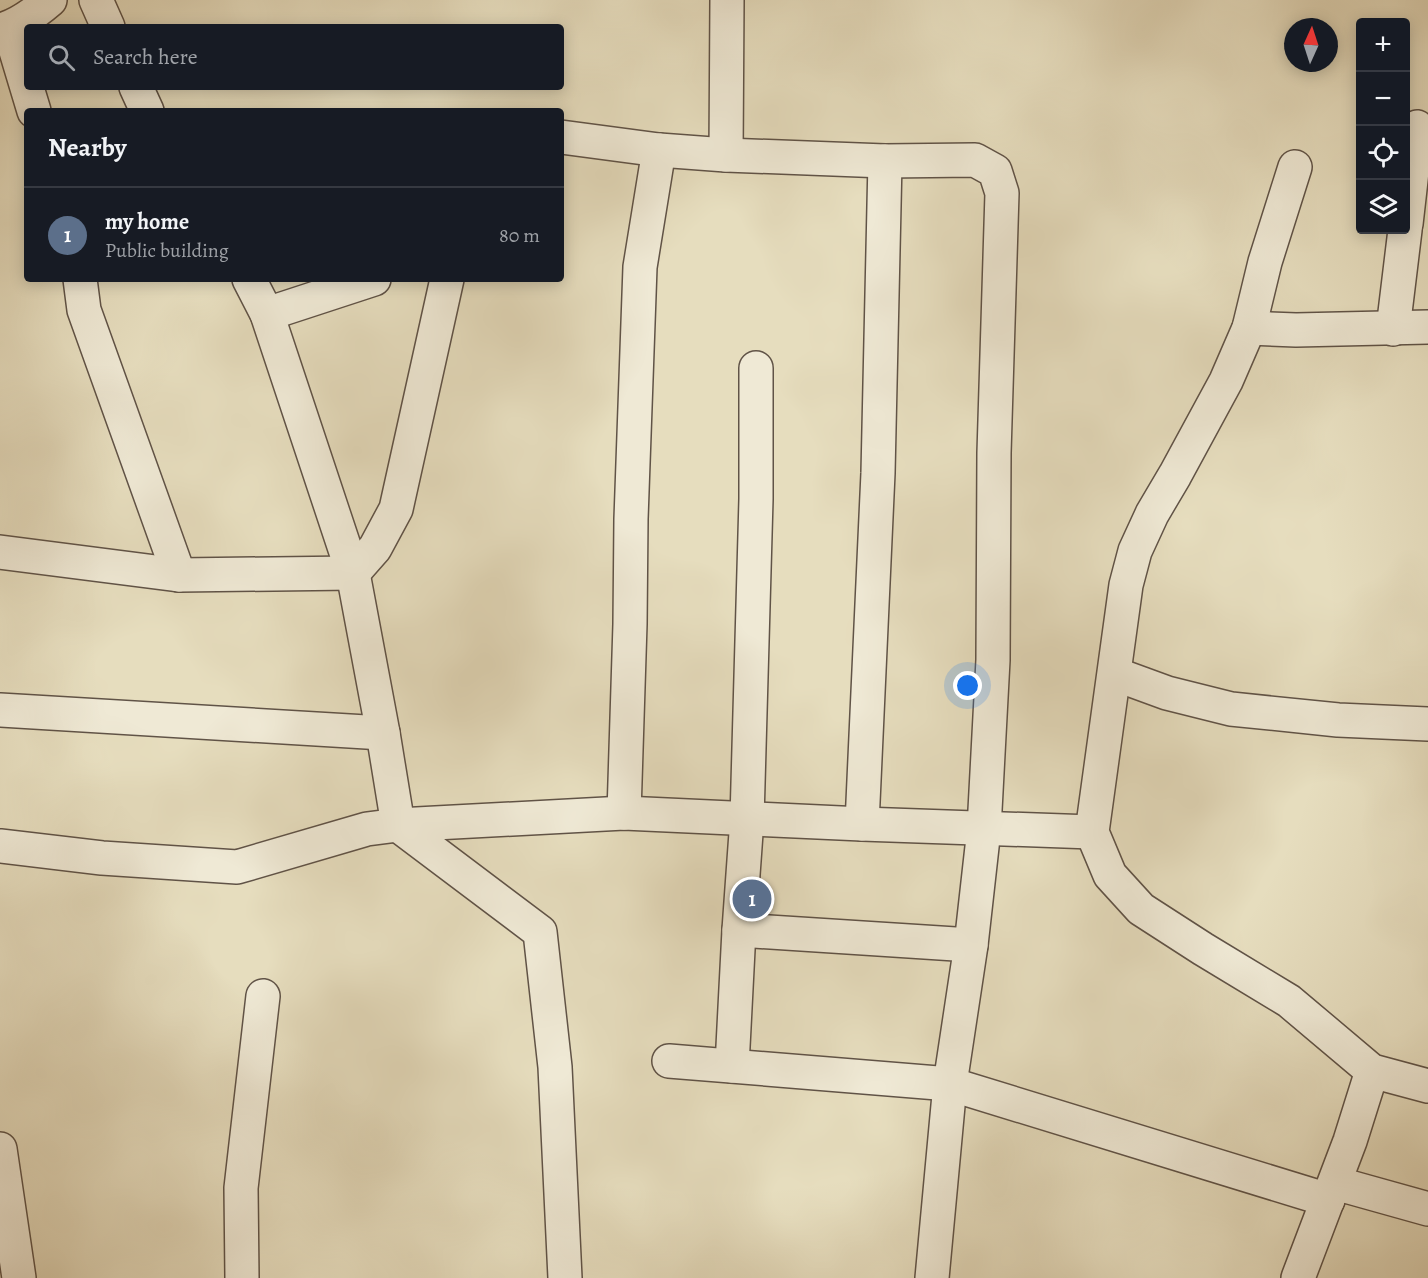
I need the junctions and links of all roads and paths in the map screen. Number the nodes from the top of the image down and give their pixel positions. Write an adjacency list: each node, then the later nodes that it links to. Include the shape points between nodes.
1 (50, 0): 5 (street)
2 (96, 0): 4 (street)
3 (728, 0): 14 (street)
4 (107, 24)
5 (4, 29): 6 (street)
6 (24, 84)
7 (26, 90): 9 (street)
8 (137, 90): 10 (street)
9 (33, 108)
10 (146, 108)
11 (1417, 127): 17 (street)
12 (564, 137): 13 (street)
13 (659, 150): 14 (street); 35 (street, via 640,267)
14 (726, 155): 15 (street)
15 (885, 162): 37 (street, via 878,473); 39 (street, via 975,160 995,171 1002,193 993,660)
16 (1295, 167): 25 (street)
17 (1410, 189)
18 (1405, 234): 26 (street)
19 (80, 282): 30 (street, via 84,310)
20 (251, 282): 23 (street)
21 (365, 282): 23 (street)
22 (446, 282): 29 (street, via 396,509 375,548)
23 (267, 314): 29 (street)
24 (1428, 327): 26 (street)
25 (1249, 328): 26 (street); 31 (street, via 1226,381 1135,551 1126,585)
26 (1393, 329)
27 (756, 368): 36 (street)
28 (0, 552): 30 (street)
29 (353, 573): 30 (street); 34 (street)
30 (179, 574)
31 (1115, 674): 33 (street, via 1167,693 1231,709); 40 (street)
32 (0, 710): 34 (street)
33 (1428, 724)
34 (383, 733): 38 (street)
35 (624, 813): 36 (street); 38 (street)
36 (747, 819): 37 (street); 42 (street)
37 (862, 824): 39 (street)
38 (398, 825): 41 (street, via 367,829 237,867); 55 (street, via 540,933 555,1067)
39 (984, 829): 40 (street); 43 (street)
40 (1092, 832): 47 (street, via 1110,875 1141,909 1289,1001)
41 (0, 846)
42 (739, 930): 43 (street); 46 (street)
43 (971, 945): 48 (street)
44 (263, 996): 54 (street, via 241,1188)
45 (669, 1061): 46 (street)
46 (732, 1066): 48 (street)
47 (1372, 1071): 49 (street); 51 (street)
48 (950, 1084): 51 (street); 56 (street)
49 (1428, 1086)
50 (0, 1149): 53 (street)
51 (1332, 1191): 52 (street); 57 (street)
52 (1428, 1209)
53 (19, 1278)
54 (242, 1278)
55 (565, 1278)
56 (932, 1278)
57 (1298, 1278)

